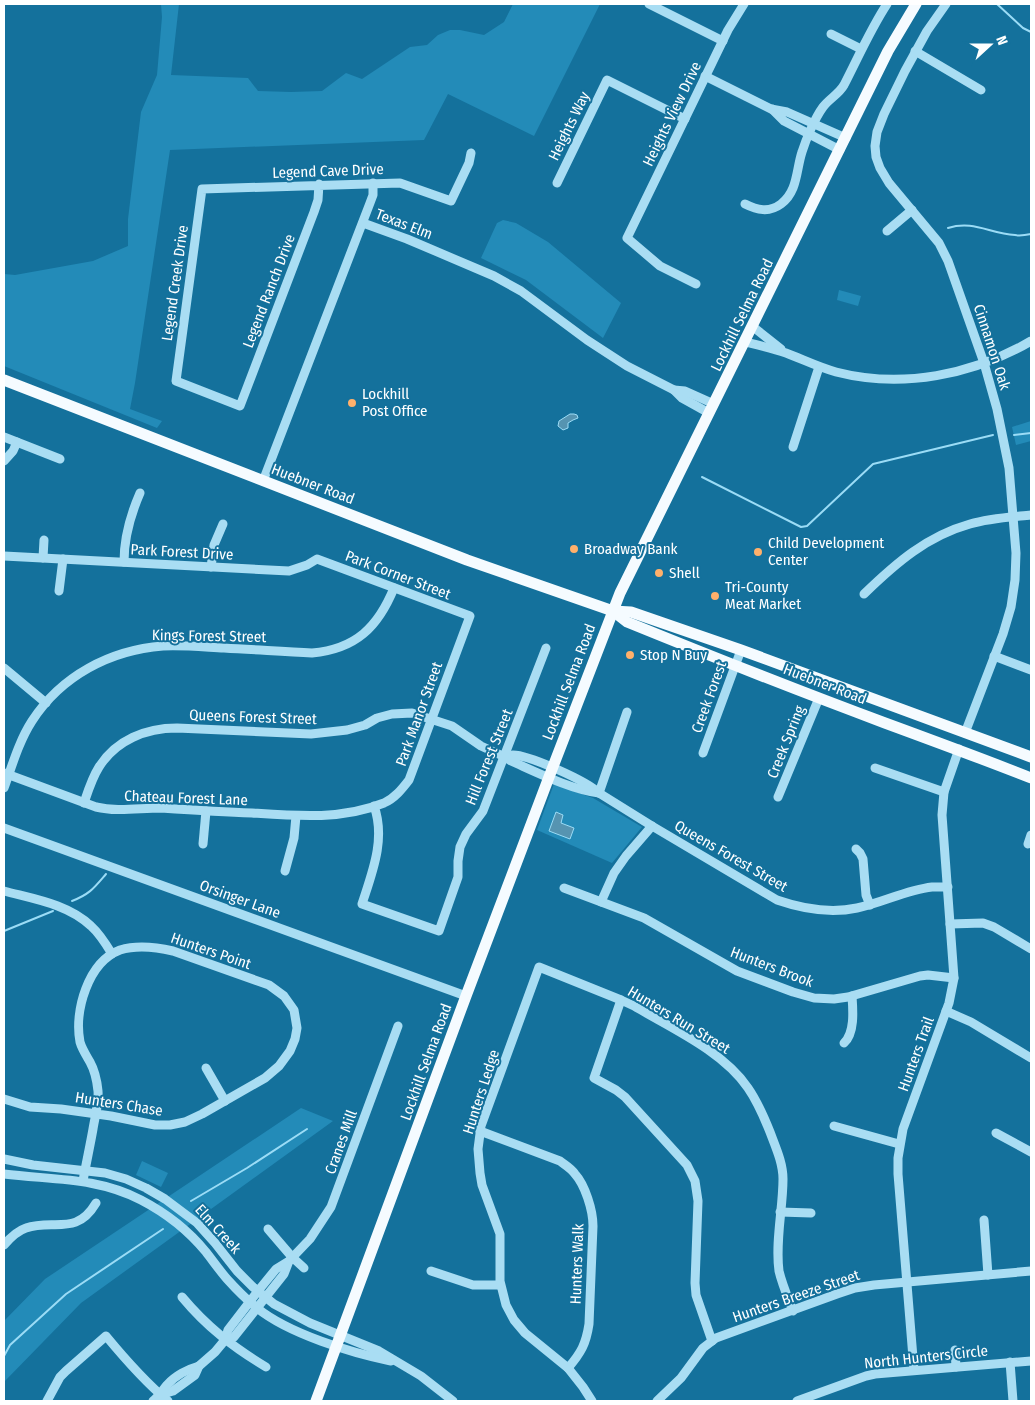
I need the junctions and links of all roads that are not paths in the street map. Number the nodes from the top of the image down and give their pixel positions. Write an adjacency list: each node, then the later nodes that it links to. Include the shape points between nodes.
1 (649, 4): 7 (street)
2 (744, 4): 7 (street, Heights View Drive)
3 (887, 4): 8 (street)
4 (916, 4): 16 (main road, Lockhill Selma Road, via 888,51)
5 (946, 4): 9 (street, Cinnamon Oak)
6 (831, 34): 8 (street)
7 (723, 41): 10 (street, Heights View Drive)
8 (861, 49): 14 (street, via 843,87 823,108)
9 (915, 51): 11 (street); 24 (street, Cinnamon Oak, via 884,114 875,146 876,157 888,183)
10 (705, 76): 12 (street); 13 (street, Heights View Drive)
11 (981, 90)
12 (772, 109): 14 (street); 15 (street, via 784,121)
13 (685, 119): 20 (street, Heights Way, via 607,80); 27 (street, Heights View Drive, via 626,238 660,266)
14 (814, 124): 15 (street); 16 (street)
15 (809, 134): 17 (street); 23 (street, via 800,155 794,186 782,204 766,210)
16 (846, 138): 17 (main road, Lockhill Selma Road)
17 (840, 150): 28 (main road, Lockhill Selma Road)
18 (471, 153): 19 (street, Legend Cave Drive, via 451,201 400,183)
19 (373, 183): 21 (street, Legend Cave Drive); 25 (street, via 373,195)
20 (557, 183)
21 (319, 184): 22 (street, Legend Cave Drive); 35 (street, Legend Ranch Drive, via 314,212 240,406)
22 (202, 188): 35 (street, Legend Creek Drive)
23 (745, 204)
24 (912, 210): 26 (street); 32 (street, Cinnamon Oak, via 943,252)
25 (363, 223): 36 (street, Texas Elm, via 407,238 494,276 619,361 674,390 682,398); 42 (street, Texas Elm)
26 (887, 231)
27 (696, 284)
28 (752, 326): 30 (main road, Lockhill Selma Road); 31 (street)
29 (1031, 340): 32 (street)
30 (745, 342): 31 (street); 36 (main road, Lockhill Selma Road)
31 (785, 353): 33 (street)
32 (984, 363): 33 (street, via 954,373 906,380 859,377); 45 (street, Cinnamon Oak, via 1009,468)
33 (819, 367): 39 (street)
34 (4, 380): 42 (main road, Huebner Road)
35 (176, 381)
36 (712, 409): 57 (main road, Lockhill Selma Road)
37 (4, 437): 38 (street)
38 (17, 442): 40 (street); 41 (street)
39 (793, 447)
40 (60, 459)
41 (4, 461)
42 (263, 481): 57 (main road, Huebner Road, via 467,560)
43 (140, 493): 52 (street, via 128,527)
44 (1031, 515): 45 (street)
45 (1014, 517): 56 (street, via 970,524 928,541); 61 (street, Cinnamon Oak, via 1015,580 1011,607)
46 (223, 524): 53 (street, via 214,545)
47 (44, 540): 49 (street)
48 (4, 556): 49 (street, Park Forest Drive)
49 (43, 558): 50 (street, Park Forest Drive)
50 (63, 559): 52 (street, Park Forest Drive); 55 (street)
51 (317, 559): 53 (street, Park Forest Drive, via 290,571); 54 (street, Park Corner Street)
52 (124, 562): 53 (street, Park Forest Drive)
53 (211, 567)
54 (394, 588): 58 (street, Park Corner Street); 66 (street, Kings Forest Street, via 387,606 370,628 339,648 312,653 181,646 147,648 95,664 69,680)
55 (59, 591)
56 (864, 594)
57 (613, 611): 60 (main road, Huebner Road, via 631,612); 62 (main road, Huebner Road, via 627,622); 75 (main road, Lockhill Selma Road)
58 (470, 616): 68 (street, Park Manor Street)
59 (546, 648): 72 (street, Hill Forest Street)
60 (741, 650): 62 (street, Creek Forest); 69 (main road, Huebner Road)
61 (994, 656): 64 (street); 69 (street, Cinnamon Oak)
62 (735, 666): 65 (main road, Huebner Road); 71 (street, Creek Forest)
63 (4, 668): 66 (street)
64 (1031, 670)
65 (818, 698): 70 (main road, Huebner Road); 81 (street, Creek Spring)
66 (46, 704): 76 (street, Kings Forest Street, via 31,722)
67 (628, 712): 80 (street)
68 (432, 719): 72 (street, Queens Forest Street, via 452,726 481,746); 82 (street, Queens Forest Street, via 399,713 347,730 311,734 177,728 143,732 133,736 105,759); 83 (street, Park Manor Street, via 409,780 394,797)
69 (965, 733): 70 (main road); 73 (main road, Huebner Road)
70 (959, 749): 77 (main road, Huebner Road); 79 (street, Hunters Trail)
71 (704, 754)
72 (505, 756): 75 (street, Queens Forest Street, via 511,761); 83 (street, Hill Forest Street, via 483,811 460,847 458,877 439,931 362,904 379,836)
73 (1031, 757)
74 (875, 768): 79 (street)
75 (550, 772): 80 (street, Queens Forest Street, via 590,792); 103 (main road, Lockhill Selma Road)
76 (6, 774): 78 (street, Kings Forest Street); 82 (street, Chateau Forest Lane)
77 (1031, 778)
78 (4, 788)
79 (944, 792): 93 (street, Hunters Trail, via 942,823)
80 (599, 793): 86 (street, Queens Forest Street)
81 (778, 797)
82 (84, 803): 84 (street, Chateau Forest Lane, via 109,810)
83 (374, 806): 85 (street, Chateau Forest Lane, via 341,814)
84 (206, 811): 85 (street, Chateau Forest Lane); 89 (street)
85 (296, 816): 92 (street)
86 (652, 826): 96 (street, via 614,873); 97 (street, Queens Forest Street, via 790,905 822,911)
87 (4, 828): 103 (street, Orsinger Lane)
88 (1031, 835): 90 (street)
89 (203, 844)
90 (1028, 844)
91 (856, 849): 97 (street, via 863,859)
92 (286, 871)
93 (948, 887): 97 (street, Queens Forest Street, via 932,887); 98 (street, Hunters Trail)
94 (564, 888): 96 (street, Hunters Brook)
95 (4, 891): 100 (street, via 67,909 91,926)
96 (601, 902): 104 (street, Hunters Brook, via 644,918 731,968 793,992 824,999)
97 (870, 905)
98 (950, 924): 99 (street, via 983,923); 102 (street, Hunters Trail)
99 (1031, 949)
100 (112, 954): 106 (street, Hunters Point, via 129,948 173,951 269,986 284,996); 114 (street, via 97,968 88,984 79,1017 80,1042 97,1083)
101 (539, 967): 105 (street, Hunters Run Street); 116 (street, Hunters Ledge)
102 (954, 978): 104 (street, Hunters Brook, via 920,976); 107 (street, Hunters Trail)
103 (466, 996): 142 (main road, Lockhill Selma Road)
104 (852, 996): 109 (street, via 849,1038)
105 (621, 1000): 125 (street, Hunters Run Street, via 717,1056 738,1075 763,1116 780,1159 783,1182); 144 (street, via 594,1078 625,1097 693,1175 698,1201 696,1295)
106 (294, 1010): 113 (street, Hunters Chase, via 295,1039 283,1062 265,1078)
107 (946, 1011): 110 (street); 118 (street, Hunters Trail)
108 (398, 1026): 130 (street, Cranes Mill, via 331,1207 317,1230)
109 (844, 1043)
110 (1031, 1058)
111 (206, 1068): 113 (street)
112 (4, 1099): 114 (street, Hunters Chase, via 30,1107)
113 (225, 1101): 114 (street, Hunters Chase, via 192,1119 170,1125)
114 (96, 1114): 121 (street)
115 (834, 1126): 118 (street)
116 (480, 1131): 136 (street, Hunters Ledge, via 478,1149 482,1185 500,1234); 152 (street, Hunters Walk, via 560,1161 579,1178 589,1204 593,1216 589,1324 583,1349)
117 (996, 1133): 119 (street)
118 (899, 1144): 135 (street, Hunters Trail, via 898,1174)
119 (1031, 1152)
120 (4, 1160): 121 (street, Elm Creek)
121 (85, 1170): 123 (street); 137 (street, Elm Creek, via 126,1179 171,1203 197,1224)
122 (4, 1174): 123 (street, Elm Creek)
123 (84, 1181): 140 (street, Elm Creek, via 122,1191 159,1210 188,1233 227,1280)
124 (96, 1203): 129 (street, via 81,1220 65,1225 27,1227)
125 (780, 1212): 126 (street); 141 (street, Hunters Run Street, via 778,1257)
126 (811, 1213)
127 (984, 1220): 134 (street)
128 (268, 1229): 130 (street)
129 (4, 1245)
130 (290, 1259): 131 (street); 137 (street, Cranes Mill, via 276,1269); 139 (street, Cranes Mill, via 284,1274)
131 (304, 1268)
132 (430, 1271): 136 (street, via 473,1285)
133 (1031, 1271): 134 (street, Hunters Breeze Street)
134 (988, 1275): 135 (street, Hunters Breeze Street)
135 (906, 1282): 141 (street, Hunters Breeze Street, via 855,1288); 153 (street, Hunters Trail)
136 (500, 1285): 152 (street, Hunters Ledge, via 506,1305 519,1327)
137 (258, 1291): 139 (street, Elm Creek); 140 (street, Cranes Mill)
138 (182, 1297): 143 (street)
139 (266, 1298): 140 (street, Cranes Mill); 142 (street, Elm Creek, via 300,1318)
140 (254, 1305): 143 (street, via 234,1336); 145 (street, Elm Creek, via 294,1330)
141 (793, 1311): 144 (street, Hunters Breeze Street)
142 (340, 1334): 145 (main road, Lockhill Selma Road); 148 (street, Elm Creek)
143 (225, 1340): 150 (street); 154 (street, via 199,1366 189,1369 167,1385)
144 (712, 1341): 159 (street, Hunters Breeze Street, via 699,1352 672,1389)
145 (336, 1346): 148 (street, Elm Creek); 156 (main road, Lockhill Selma Road)
146 (955, 1350): 151 (street)
147 (1031, 1361): 149 (street, North Hunters Circle)
148 (396, 1362): 157 (street, via 421,1376)
149 (1010, 1362): 151 (street, North Hunters Circle); 161 (street)
150 (266, 1367)
151 (956, 1367): 153 (street, North Hunters Circle)
152 (568, 1368): 158 (street, Hunters Ledge)
153 (914, 1370): 160 (street, North Hunters Circle, via 866,1376)
154 (160, 1399): 155 (street, via 106,1336 60,1377)
155 (47, 1401)
156 (316, 1401)
157 (453, 1401)
158 (592, 1401)
159 (657, 1401)
160 (797, 1401)
161 (1013, 1401)

